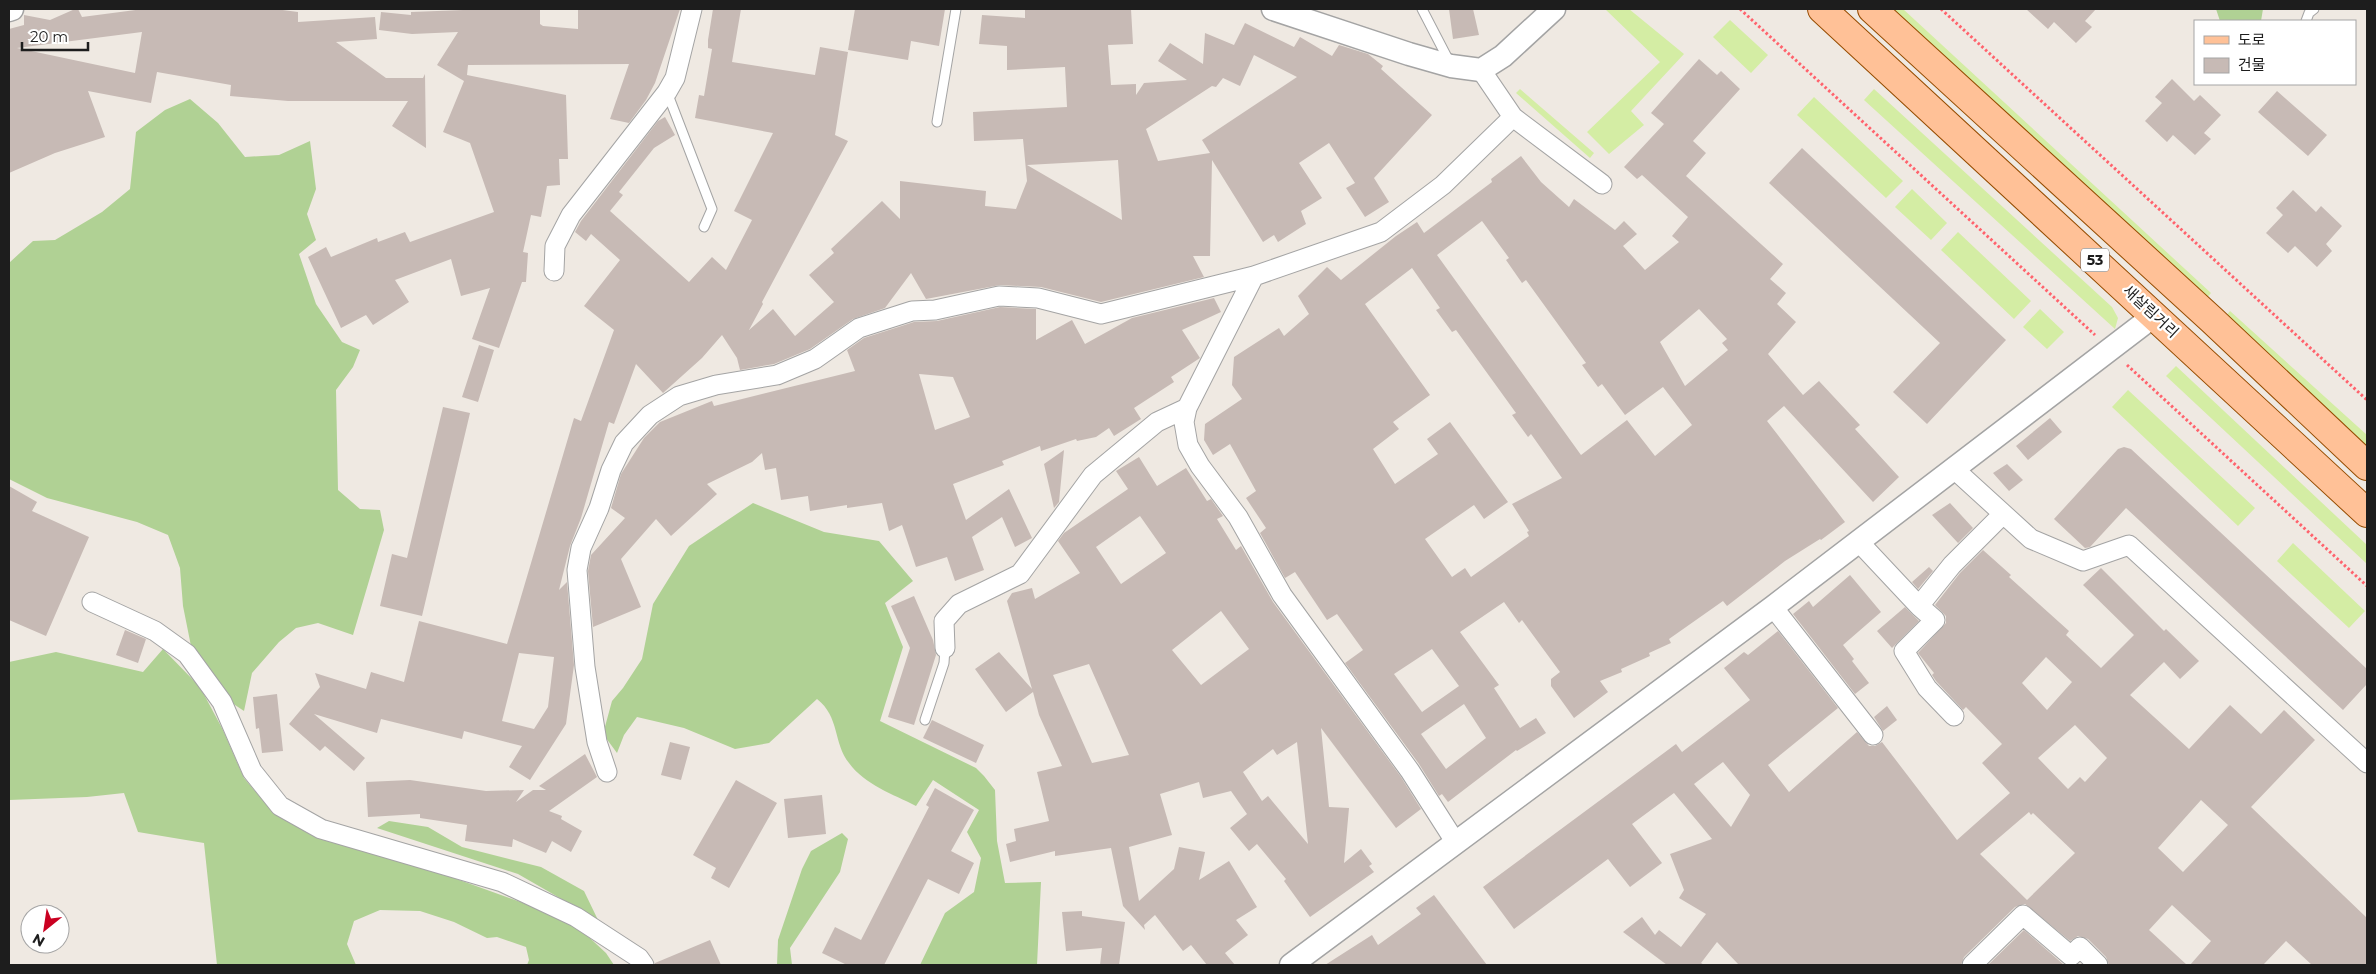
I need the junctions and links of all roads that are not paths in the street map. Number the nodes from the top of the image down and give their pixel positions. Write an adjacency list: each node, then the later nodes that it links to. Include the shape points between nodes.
1 (692, 9): 10 (street, via 675,78)
2 (956, 9): 12 (lane)
3 (1273, 9): 8 (street)
4 (1422, 9): 8 (lane)
5 (1554, 9): 9 (street, via 1503,56)
6 (1822, 9): 17 (main road, 새살림거리 / 53)
7 (1872, 9): 19 (main road, 53)
8 (1451, 66): 9 (street)
9 (1481, 70): 11 (street)
10 (667, 92): 14 (lane, via 712,209); 15 (street, via 571,215 556,246)
11 (1513, 116): 13 (street); 16 (street, via 1443,185 1381,232)
12 (938, 122)
13 (1602, 184)
14 (704, 227)
15 (554, 271)
16 (1254, 276): 18 (street); 32 (street, via 1101,314 1038,298 999,296 935,310 912,311 859,328 815,359 777,375 716,385 679,396 650,415 624,443 611,470 581,548 577,570 585,666 597,742)
17 (2155, 315): 20 (street); 21 (main road, 새살림거리 / 53)
18 (1187, 408): 27 (street, via 1157,422 1093,475 1020,574 959,604 944,621); 33 (street, via 1184,422 1188,445 1200,466 1238,517 1282,595 1410,771)
19 (2367, 466)
20 (1954, 468): 22 (street); 23 (street)
21 (2367, 513)
22 (2003, 514): 26 (street, via 1952,565); 31 (street, via 2031,539 2083,561 2129,545)
23 (1858, 541): 25 (street); 26 (street)
24 (92, 602): 34 (street, via 155,631 187,654 222,702 252,771 280,806 321,829 502,882 576,917 639,958)
25 (1773, 606): 30 (street); 33 (street)
26 (1919, 606): 28 (street, via 1935,620 1904,651 1927,688)
27 (945, 648): 29 (lane, via 944,663)
28 (1954, 716)
29 (925, 720)
30 (1873, 734)
31 (2367, 763)
32 (607, 772)
33 (1456, 843): 35 (street)
34 (644, 965)
35 (1291, 965)
36 (1972, 965): 37 (street, via 2023,915 2071,956 2080,947)
37 (2098, 965)

